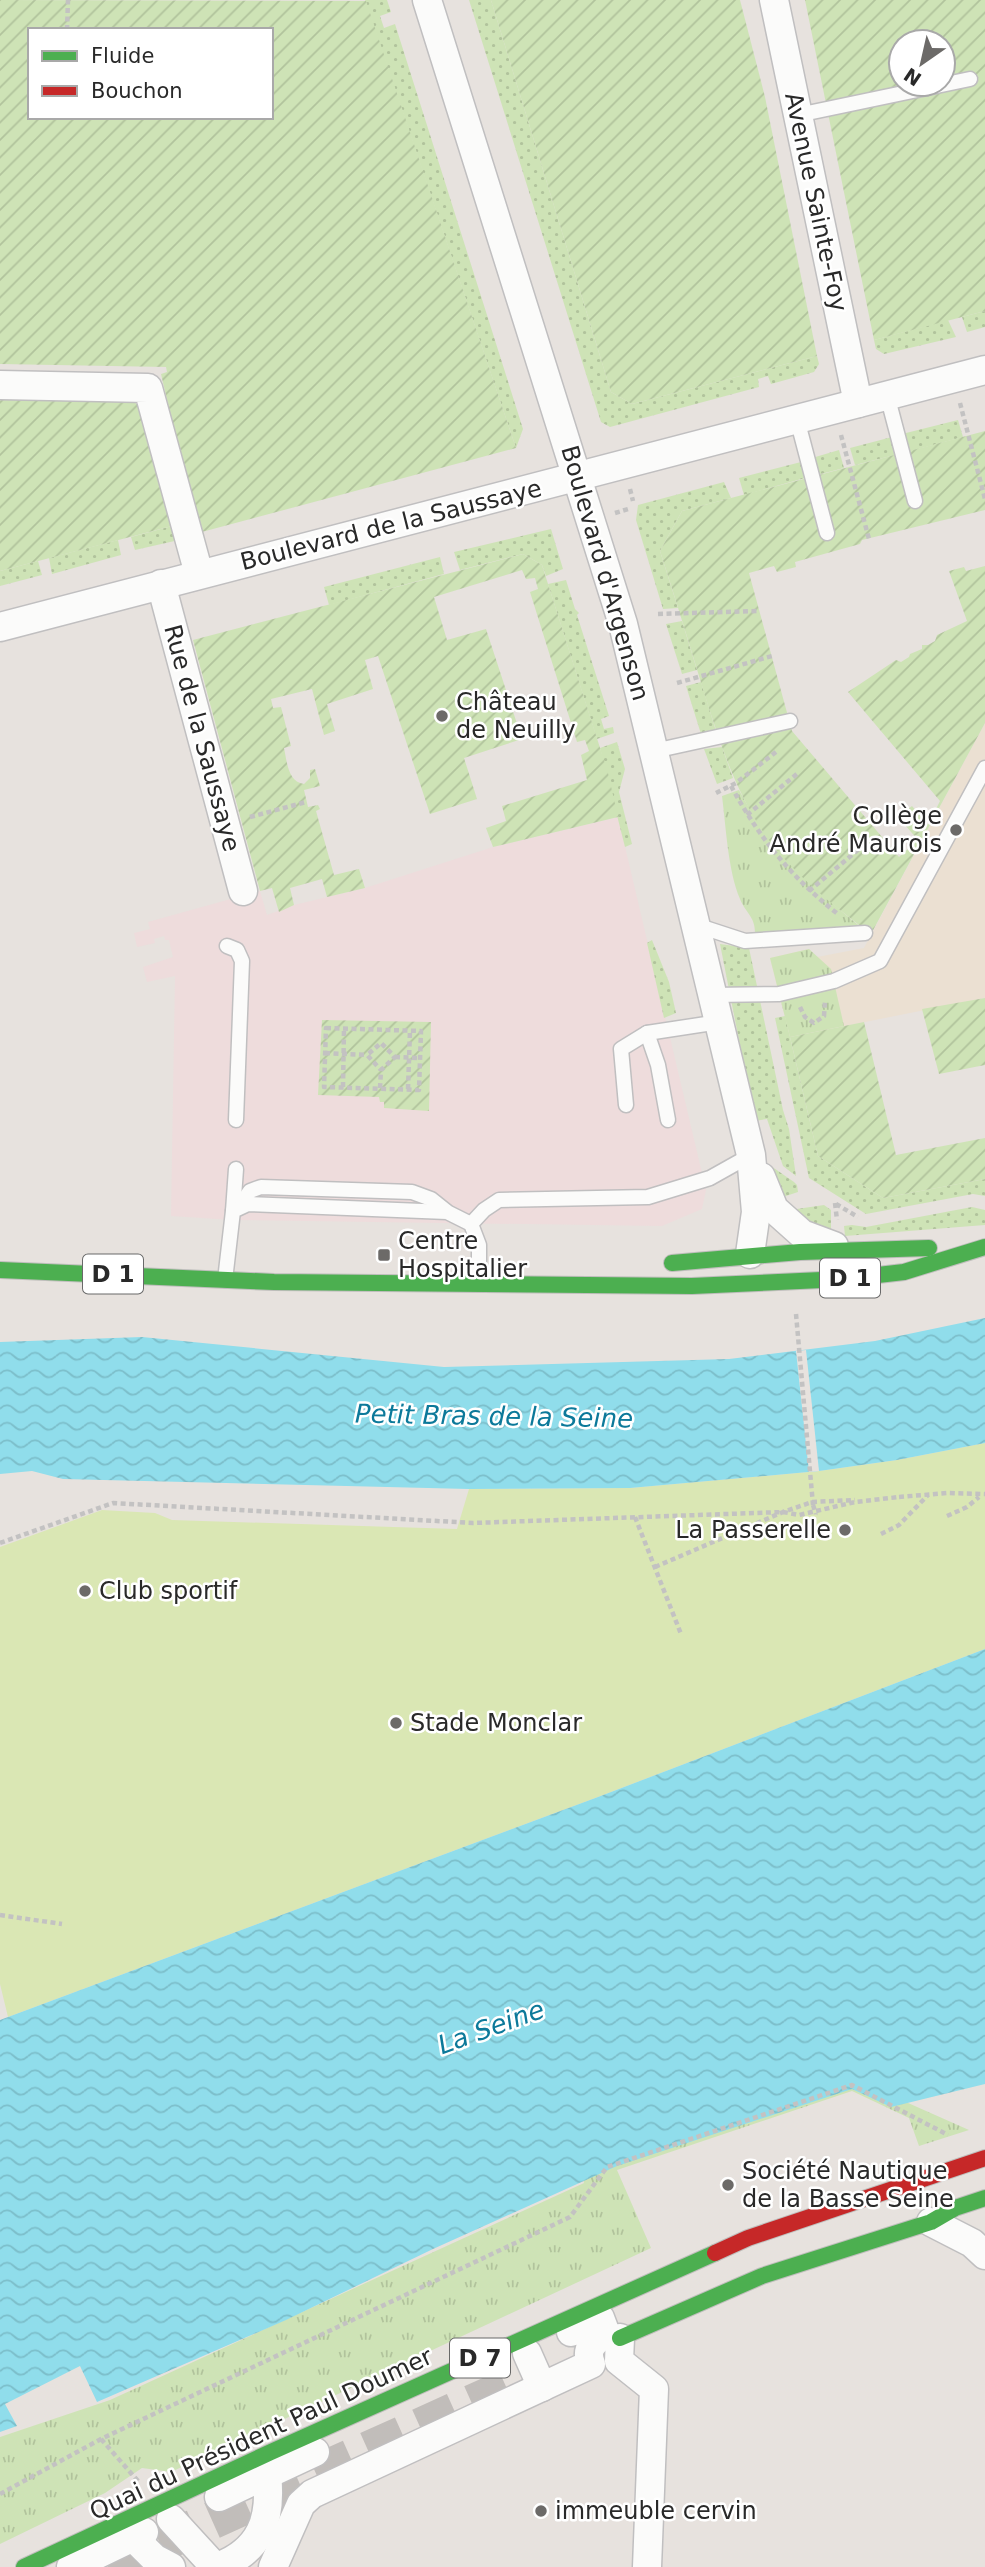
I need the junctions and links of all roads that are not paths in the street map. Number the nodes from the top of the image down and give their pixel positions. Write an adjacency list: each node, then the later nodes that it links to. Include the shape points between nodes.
1 (427, 0): 10 (street, Boulevard d'Argenson)
2 (774, 0): 4 (street, Avenue Sainte-Foy)
3 (970, 79): 4 (lane)
4 (798, 115): 8 (street, Avenue Sainte-Foy)
5 (985, 370): 7 (street, Boulevard de la Saussaye)
6 (0, 385): 13 (street, via 148,388)
7 (887, 396): 8 (street, Boulevard de la Saussaye); 11 (lane)
8 (858, 403): 9 (street, Boulevard de la Saussaye)
9 (797, 419): 10 (street, Boulevard de la Saussaye); 12 (lane)
10 (579, 478): 13 (street, Boulevard de la Saussaye); 17 (street, Boulevard d'Argenson, via 623,624)
11 (915, 501)
12 (827, 533)
13 (199, 574): 14 (street, Boulevard de la Saussaye)
14 (161, 584): 15 (street, Boulevard de la Saussaye); 19 (street, Rue de la Saussaye)
15 (0, 627)
16 (790, 721): 17 (lane)
17 (653, 751): 20 (street, Boulevard d'Argenson)
18 (985, 768): 23 (lane, via 880,961 834,981 779,994)
19 (243, 891)
20 (696, 925): 21 (lane, via 745,941); 23 (street, Boulevard d'Argenson)
21 (865, 933)
22 (227, 946): 27 (lane, via 237,950 242,961)
23 (713, 995): 24 (street, Boulevard d'Argenson)
24 (719, 1022): 25 (lane); 29 (street, Boulevard d'Argenson)
25 (647, 1033): 26 (lane, via 621,1048); 28 (lane)
26 (626, 1105)
27 (236, 1120)
28 (668, 1120)
29 (751, 1155): 32 (street, Boulevard d'Argenson); 33 (lane, via 710,1178 648,1197 499,1200); 36 (street, Boulevard d'Argenson)
30 (236, 1168): 31 (lane)
31 (236, 1209): 33 (lane, via 248,1205 447,1212); 40 (lane)
32 (774, 1209): 35 (street, Boulevard d'Argenson, via 802,1234); 36 (street, Boulevard d'Argenson)
33 (471, 1224): 41 (lane, via 479,1245)
34 (984, 1247): 35 (main road, D 1); 43 (main road, D 1, via 904,1272)
35 (839, 1248): 36 (main road, D 1)
36 (760, 1253): 37 (main road, D 1); 43 (street, via 756,1269)
37 (651, 1266)
38 (624, 1269): 42 (main road, D 1)
39 (0, 1270): 40 (main road, D 1)
40 (225, 1280): 41 (main road, D 1)
41 (479, 1283): 42 (main road, D 1)
42 (500, 1283): 43 (main road, D 1)
43 (713, 1284)
44 (985, 2158): 45 (main road, Quai du Président Paul Doumer / D 7)
45 (944, 2170): 46 (street); 56 (main road, Quai du Président Paul Doumer / D 7, via 748,2238)
46 (985, 2196): 47 (main road)
47 (931, 2222): 48 (street); 49 (main road, via 762,2276)
48 (985, 2255)
49 (620, 2338): 61 (street, via 619,2361 654,2389)
50 (527, 2353): 51 (street); 51 (street, via 600,2318 606,2334 590,2348 591,2364); 52 (street)
51 (542, 2387): 54 (street, via 312,2494)
52 (267, 2475): 53 (street); 54 (street)
53 (171, 2519): 55 (street); 59 (street)
54 (275, 2530): 59 (street); 60 (street)
55 (133, 2537): 57 (street); 58 (street)
56 (24, 2567)
57 (71, 2567)
58 (171, 2567)
59 (219, 2567)
60 (273, 2567)
61 (647, 2567)

